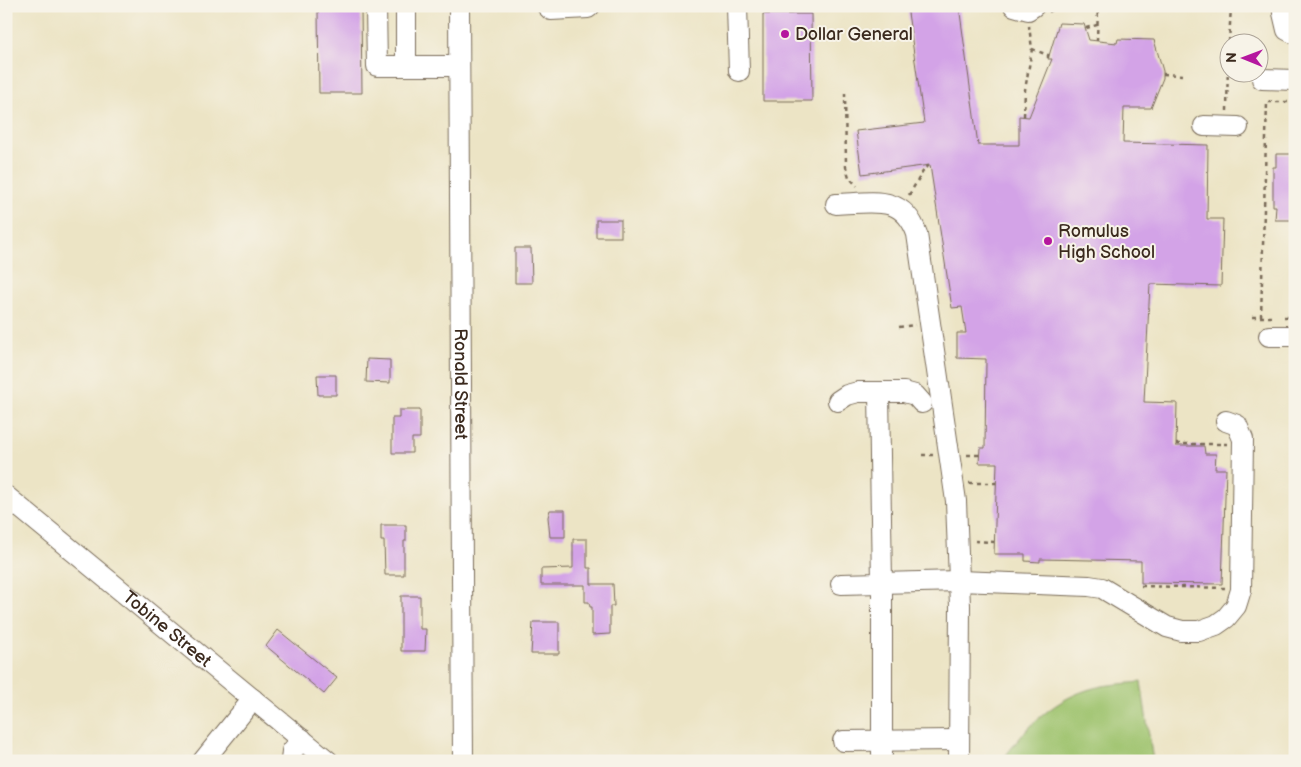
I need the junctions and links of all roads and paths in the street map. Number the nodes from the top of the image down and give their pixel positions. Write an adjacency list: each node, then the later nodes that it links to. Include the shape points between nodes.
1 (376, 6): 20 (street, via 377,66)
2 (406, 6): 20 (street)
3 (459, 6): 21 (street, Ronald Street)
4 (547, 6): 5 (street, via 551,10)
5 (590, 6)
6 (737, 6): 22 (street)
7 (1014, 6): 12 (street)
8 (1059, 6): 12 (path)
9 (1098, 6): 13 (path)
10 (1230, 6): 15 (path)
11 (1283, 6): 16 (street, via 1287,30)
12 (1036, 15): 18 (path)
13 (1097, 25): 14 (path); 17 (path)
14 (1086, 28)
15 (1229, 32)
16 (1295, 34)
17 (1097, 41)
18 (1032, 49): 19 (path, via 1048,55); 29 (path, via 1024,90)
19 (1048, 59)
20 (406, 66): 21 (street)
21 (459, 66): 66 (street, Ronald Street)
22 (739, 71)
23 (1163, 74): 24 (path)
24 (1182, 75)
25 (1268, 79): 26 (street)
26 (1295, 80)
27 (1229, 82): 30 (path)
28 (1295, 102): 35 (path, via 1267,102)
29 (1024, 116)
30 (1232, 122): 31 (street)
31 (1204, 126)
32 (930, 165): 33 (path)
33 (906, 198)
34 (836, 204): 53 (street, via 890,203 903,210 913,222 917,234 956,501)
35 (1261, 318)
36 (922, 324): 37 (path)
37 (899, 327)
38 (1269, 336): 39 (street)
39 (1295, 336)
40 (879, 392): 41 (street, via 858,392); 42 (street, via 904,392 915,395); 54 (street)
41 (838, 401)
42 (922, 403)
43 (1226, 421): 53 (street, via 1237,425 1243,439 1241,590 1236,606 1216,625 1199,631 1166,627 1102,588)
44 (1176, 444): 45 (path)
45 (1232, 444)
46 (963, 455): 47 (path)
47 (980, 455)
48 (968, 483): 49 (path)
49 (996, 484)
50 (6, 496): 58 (street, Tobine Street)
51 (969, 541): 52 (path)
52 (994, 542)
53 (960, 581): 54 (street); 60 (street)
54 (882, 583): 55 (street); 62 (street)
55 (841, 584)
56 (1141, 586): 57 (path, via 1228,588)
57 (1225, 595)
58 (253, 699): 59 (street, Tobine Street); 63 (street)
59 (302, 739): 64 (street, via 292,751); 65 (street, Tobine Street)
60 (959, 740): 62 (street); 67 (street)
61 (843, 742): 62 (street)
62 (882, 747)
63 (203, 761)
64 (291, 761)
65 (328, 761)
66 (463, 761)
67 (959, 761)

